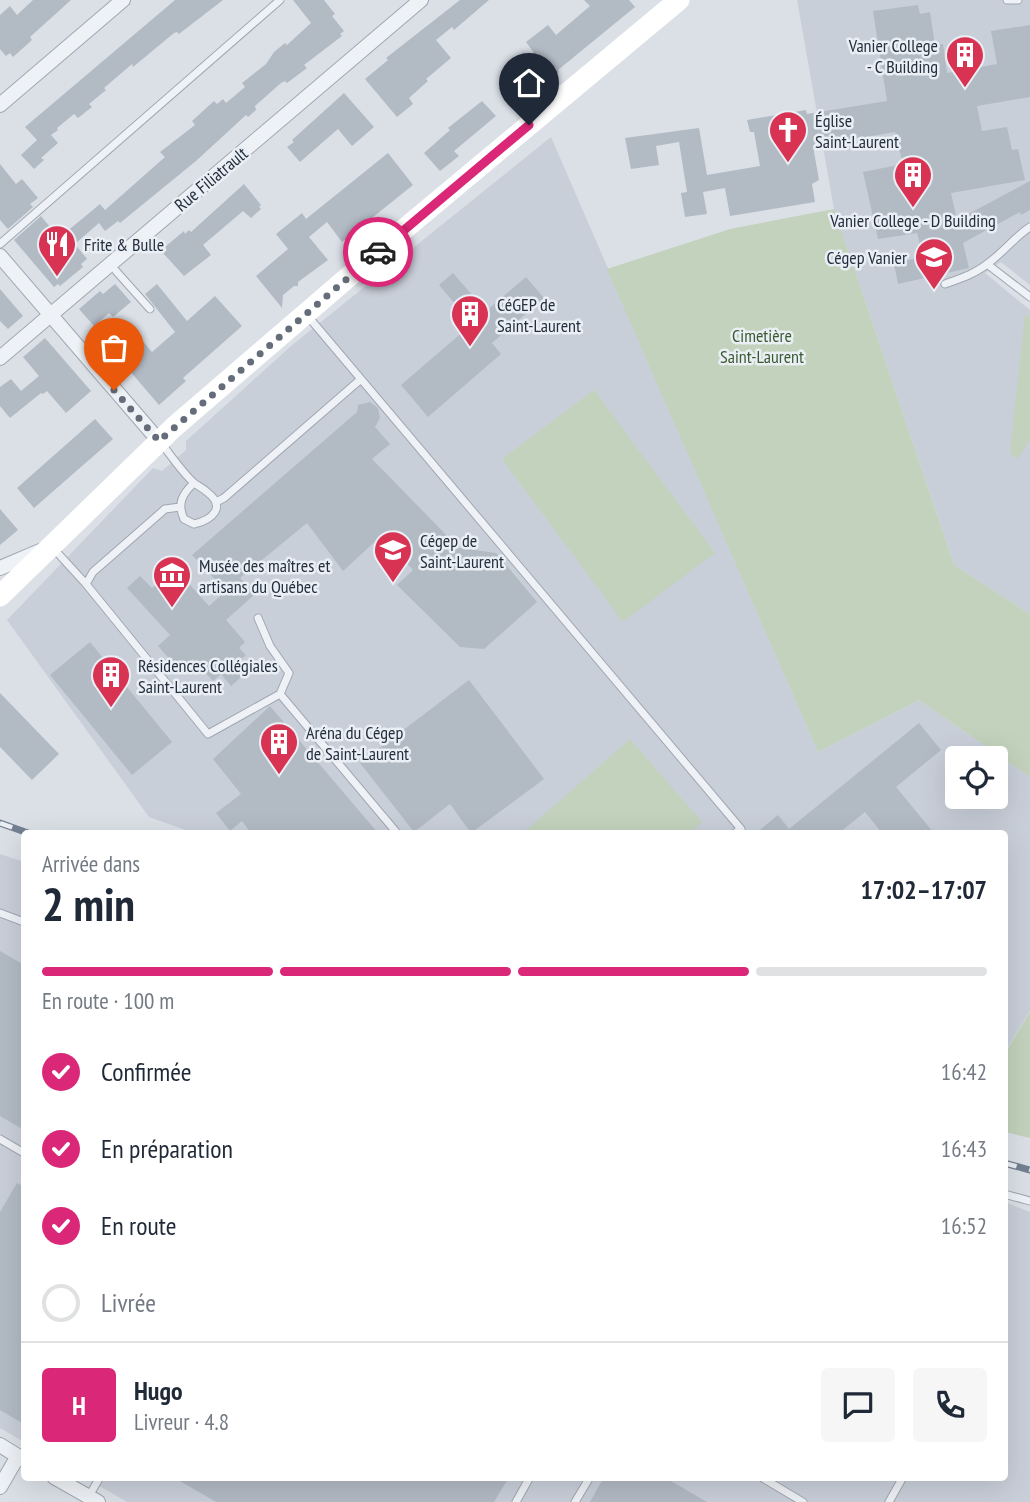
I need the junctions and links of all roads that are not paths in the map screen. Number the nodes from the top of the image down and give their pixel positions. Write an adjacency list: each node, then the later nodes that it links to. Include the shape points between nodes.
1 (123, 0): 7 (street)
2 (280, 0): 9 (lane)
3 (421, 0): 17 (street, Rue Filiatrault)
4 (679, 0): 16 (main road)
5 (1007, 0): 6 (lane)
6 (1018, 0)
7 (0, 105)
8 (1030, 227): 11 (lane)
9 (0, 244)
10 (0, 256): 17 (street)
11 (987, 264): 13 (lane); 14 (lane)
12 (116, 271): 15 (lane)
13 (945, 284)
14 (1030, 297)
15 (150, 309)
16 (306, 314): 21 (lane); 22 (main road)
17 (50, 315): 19 (street, Rue Filiatrault); 20 (street)
18 (106, 348): 20 (lane)
19 (0, 358)
20 (90, 362): 22 (street)
21 (361, 379): 24 (lane); 33 (lane)
22 (159, 441): 23 (lane); 26 (main road)
23 (194, 484): 24 (lane); 25 (lane, via 183,495)
24 (216, 502): 25 (lane, via 213,517 194,524 184,519)
25 (180, 507): 28 (lane, via 165,509 93,572)
26 (51, 546): 27 (street); 28 (lane); 29 (main road)
27 (0, 568)
28 (86, 584): 31 (lane, via 208,734)
29 (0, 597)
30 (258, 618): 31 (lane, via 289,673)
31 (280, 694): 32 (lane)
32 (394, 830)
33 (740, 830)
34 (0, 914): 35 (lane)
35 (21, 921)
36 (0, 1139): 37 (lane)
37 (21, 1151)
38 (1008, 1195): 39 (lane)
39 (1030, 1201)
40 (0, 1446): 41 (street)
41 (21, 1458): 48 (street)
42 (61, 1481): 49 (street)
43 (99, 1481): 49 (lane)
44 (528, 1481): 50 (lane)
45 (588, 1481): 51 (lane)
46 (768, 1481): 52 (lane)
47 (901, 1481): 53 (lane)
48 (0, 1487)
49 (93, 1500)
50 (516, 1502)
51 (575, 1502)
52 (803, 1502)
53 (889, 1502)

